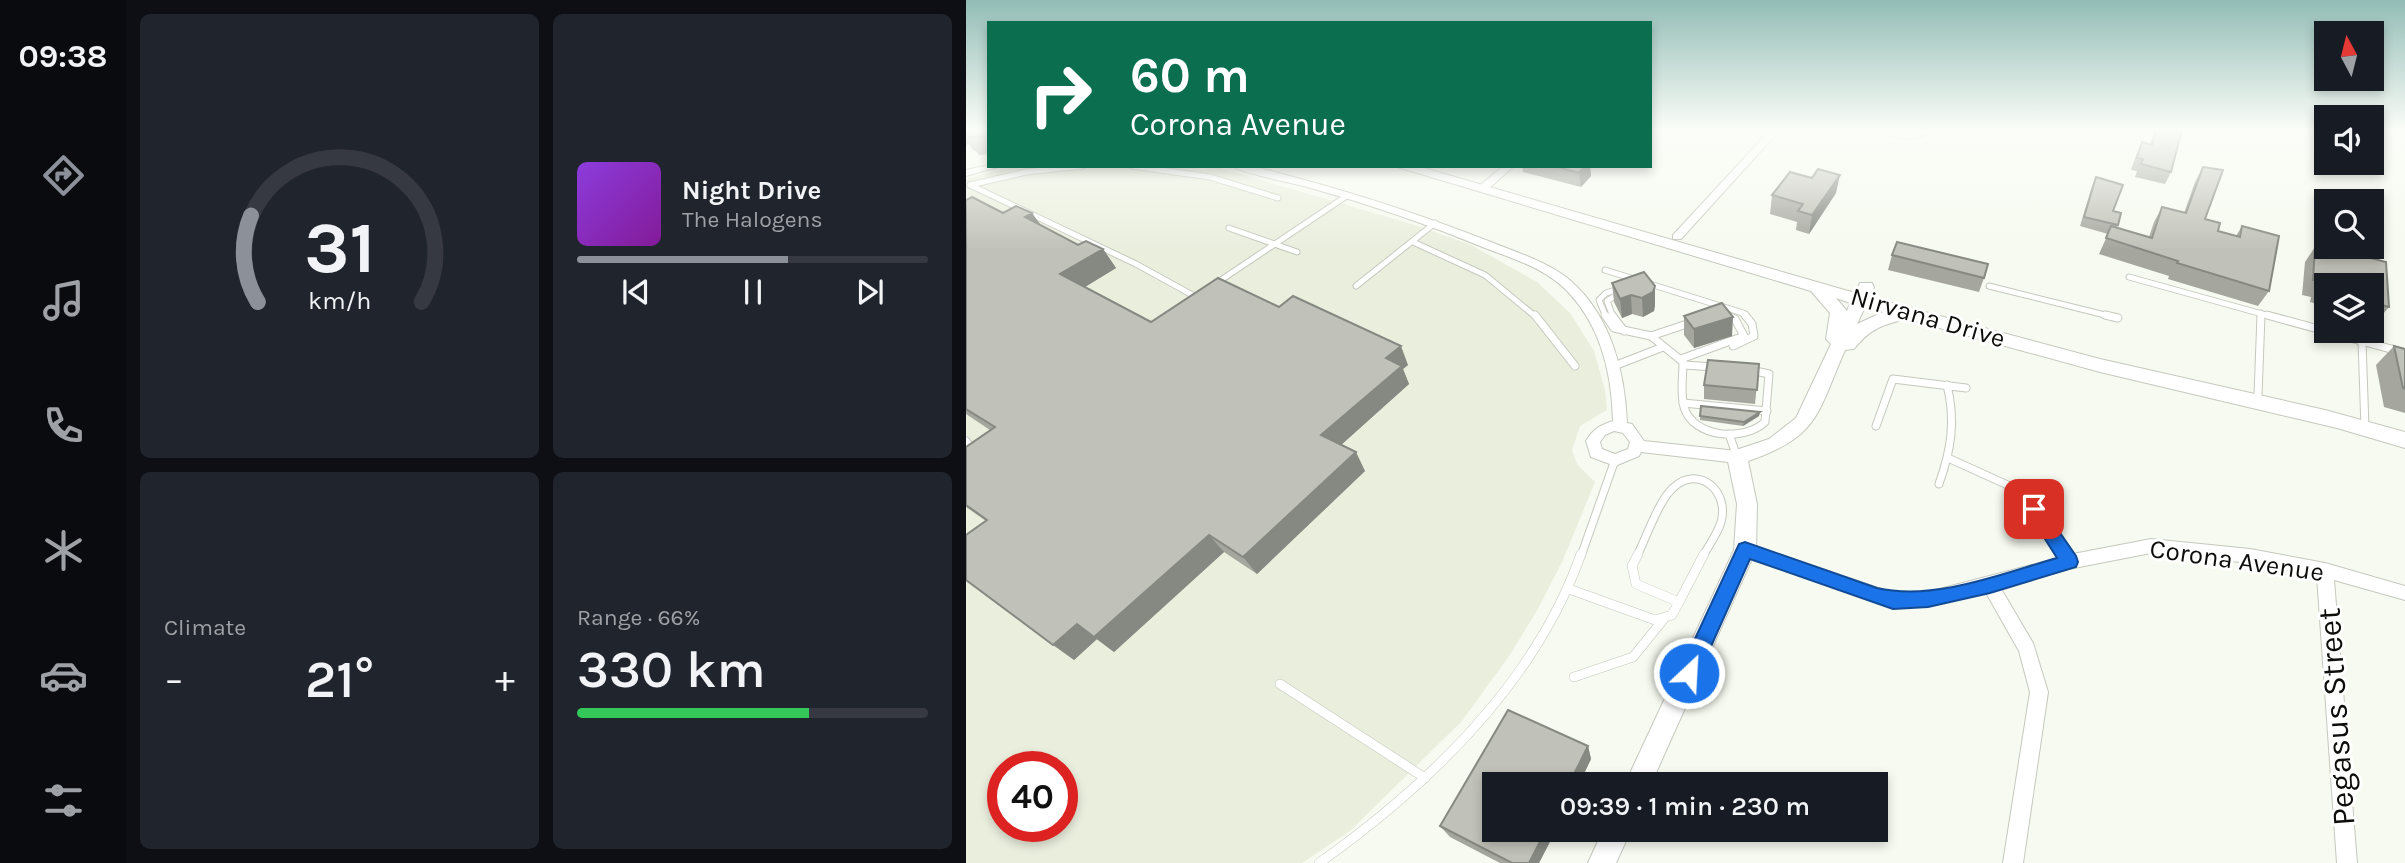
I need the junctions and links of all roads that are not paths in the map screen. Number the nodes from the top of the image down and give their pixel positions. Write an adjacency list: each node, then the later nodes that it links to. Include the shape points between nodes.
1 (1052, 169): 7 (lane)
2 (1155, 169): 10 (lane, via 1210,177)
3 (1248, 169): 9 (street)
4 (1413, 169): 8 (main road, Nirvana Drive)
5 (1505, 169): 8 (street)
6 (1740, 169): 14 (street)
7 (968, 185): 16 (lane, via 1196,297)
8 (1482, 189): 11 (main road, Nirvana Drive)
9 (1345, 197): 12 (street); 16 (lane)
10 (1278, 198)
11 (1525, 201): 14 (main road, Nirvana Drive); 23 (main road, Nirvana Drive)
12 (1435, 223): 15 (lane); 42 (street, via 1545,268 1574,292 1600,331)
13 (1229, 228): 16 (lane)
14 (1677, 237): 27 (main road, Nirvana Drive)
15 (1413, 242): 22 (lane); 41 (lane, via 1501,284 1542,318)
16 (1273, 246): 17 (lane)
17 (1297, 252)
18 (1605, 270): 20 (lane)
19 (2129, 277): 30 (lane)
20 (1631, 278): 21 (lane); 34 (lane, via 1599,300 1614,328)
21 (1651, 283): 25 (lane); 28 (lane)
22 (1356, 286)
23 (1816, 286): 27 (main road, Nirvana Drive); 44 (main road, via 1839,312)
24 (1989, 286): 32 (lane)
25 (1638, 288)
26 (1625, 292): 34 (lane, via 1607,301)
27 (1864, 293): 29 (main road, Nirvana Drive); 44 (main road); 48 (main road, Nirvana Drive)
28 (1701, 298): 35 (lane, via 1704,311 1698,321); 40 (lane, via 1743,313 1754,336)
29 (1914, 313): 44 (main road, via 1880,317 1865,324); 51 (main road, Nirvana Drive, via 2151,378)
30 (2261, 313): 33 (lane); 48 (lane)
31 (1719, 314): 40 (lane, via 1735,319 1744,336)
32 (2118, 318)
33 (2314, 328)
34 (1624, 331): 35 (lane)
35 (1651, 336): 38 (lane)
36 (2362, 343): 54 (lane)
37 (2369, 343): 39 (lane)
38 (1663, 347): 40 (lane); 42 (lane)
39 (2405, 353)
40 (1683, 362): 43 (lane); 49 (lane)
41 (1575, 366)
42 (1615, 366): 52 (street)
43 (1723, 368)
44 (1830, 368): 60 (main road, via 1796,430 1776,444)
45 (1737, 369): 50 (lane, via 1768,373)
46 (1947, 385): 47 (lane); 53 (lane, via 1893,379); 61 (lane, via 1955,415)
47 (1966, 388)
48 (2258, 395): 51 (main road, Nirvana Drive)
49 (1682, 403): 50 (lane); 55 (lane, via 1697,428)
50 (1767, 411): 55 (lane, via 1761,426)
51 (2336, 421): 54 (main road, Nirvana Drive)
52 (1620, 426): 58 (street, via 1632,431); 62 (street, via 1606,428 1593,441 1596,453)
53 (1876, 426)
54 (2365, 429): 56 (main road, Nirvana Drive)
55 (1729, 434): 60 (lane)
56 (2405, 440)
57 (966, 441): 59 (lane)
58 (1637, 446): 60 (street); 62 (street, via 1629,456)
59 (966, 450)
60 (1737, 457): 65 (main road, via 1747,504)
61 (1948, 458): 63 (lane); 64 (lane)
62 (1615, 460): 69 (lane)
63 (1938, 484)
64 (2023, 492): 66 (street)
65 (1745, 550): 68 (street, Corona Avenue, via 1893,600 1928,599); 75 (main road)
66 (2069, 562): 67 (street, Corona Avenue, via 2151,546 2250,556); 68 (street, Corona Avenue)
67 (2325, 570): 70 (street, Corona Avenue); 81 (street, Pegasus Street)
68 (1990, 585): 80 (street, via 2026,649 2039,692)
69 (1569, 589): 72 (lane); 76 (lane, via 1553,621 1478,726)
70 (2405, 593)
71 (1679, 602): 71 (lane, via 1724,508 1716,487 1704,481 1690,479 1670,490 1632,566 1636,584); 72 (lane)
72 (1663, 620): 73 (lane, via 1633,657)
73 (1574, 677)
74 (1280, 684): 76 (lane)
75 (1643, 772)
76 (1426, 778): 78 (lane, via 1375,823)
77 (1612, 842): 79 (main road)
78 (1319, 863)
79 (1602, 863)
80 (2013, 863)
81 (2347, 863)

